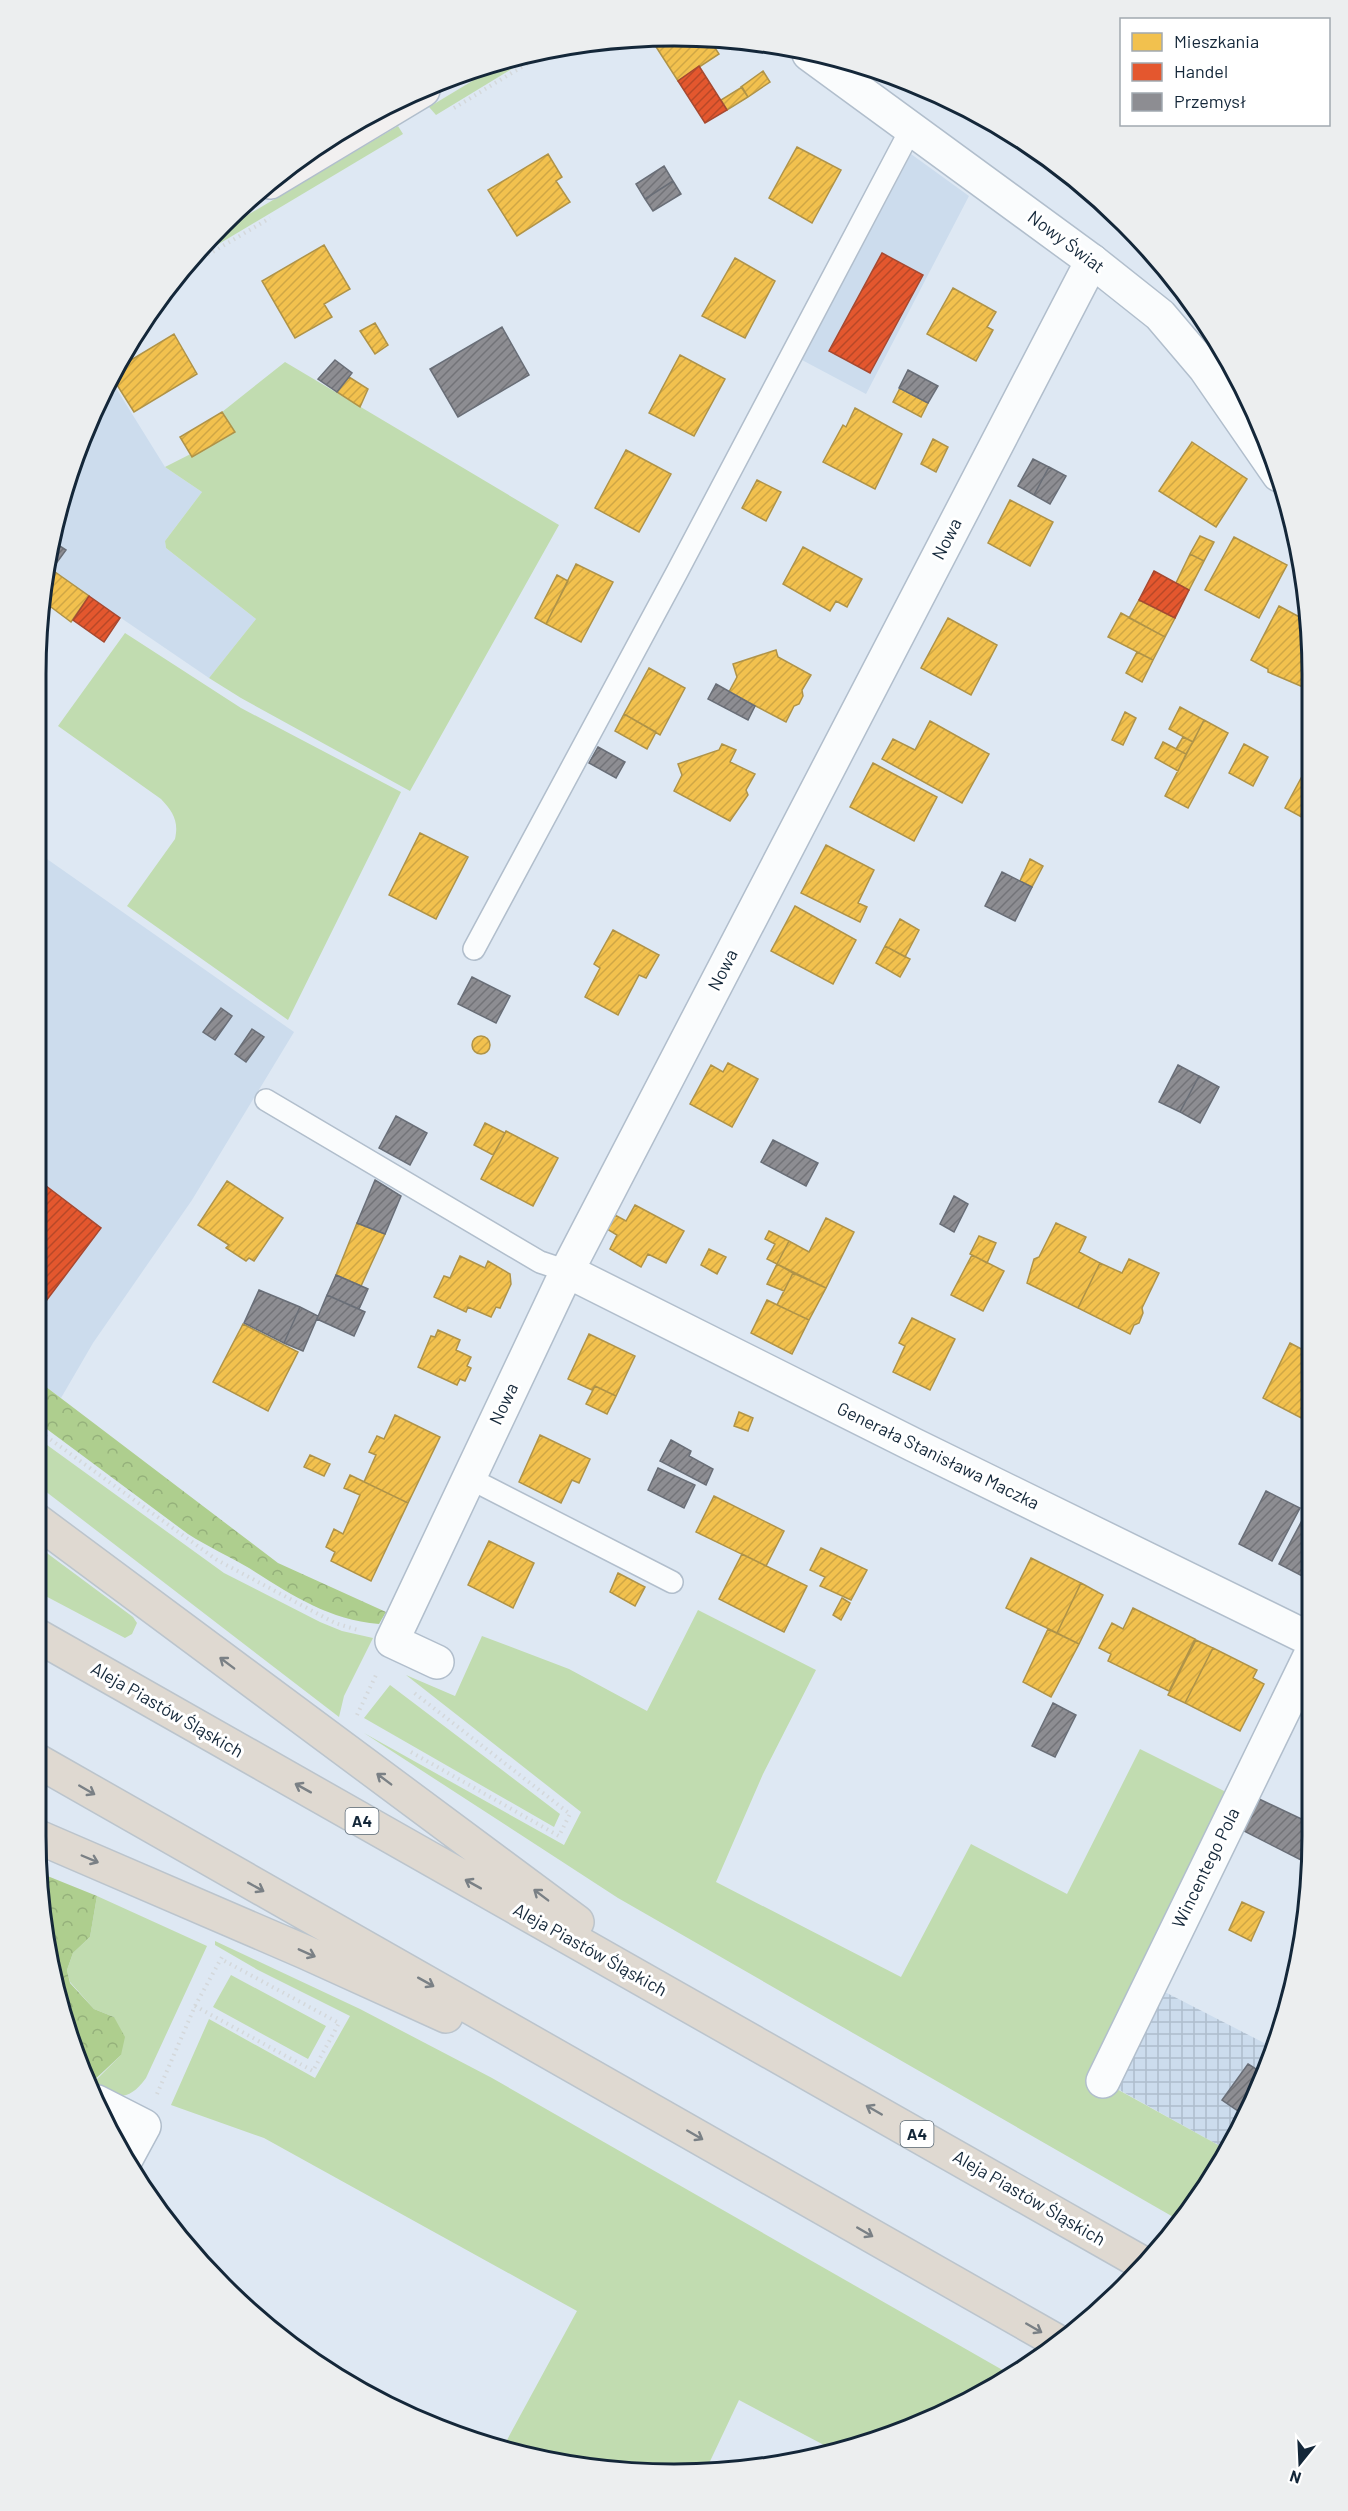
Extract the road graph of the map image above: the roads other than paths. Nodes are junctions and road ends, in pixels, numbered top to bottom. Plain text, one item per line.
1 (825, 66) edge
2 (912, 127) junction
3 (1092, 261) junction
4 (1250, 425) edge
5 (474, 949) dead end
6 (266, 1100) dead end
7 (567, 1271) junction
8 (469, 1478) junction
9 (46, 1527) edge
10 (672, 1582) dead end
11 (1302, 1635) edge
12 (46, 1641) edge
13 (437, 1662) dead end
14 (1302, 1672) edge
15 (46, 1766) edge
16 (46, 1840) edge
17 (689, 2005) junction
18 (1103, 2081) dead end
19 (645, 2106) junction
20 (108, 2107) edge
21 (131, 2150) edge
22 (1137, 2260) edge
23 (1052, 2338) edge

1 - 2 street, Nowy Świat
2 - 3 street, Nowy Świat
2 - 5 lane
3 - 4 street, Nowy Świat
3 - 7 street, Nowa
6 - 7 lane
7 - 8 street, Nowa
7 - 11 street, Generała Stanisława Maczka
8 - 10 lane
8 - 13 street, Nowa
17 -> 9 highway
17 -> 12 highway, Aleja Piastów Śląskich / A4
14 - 18 street, Wincentego Pola
15 -> 19 highway
16 -> 19 highway
22 -> 17 highway, Aleja Piastów Śląskich / A4
19 -> 23 highway
20 - 21 street

